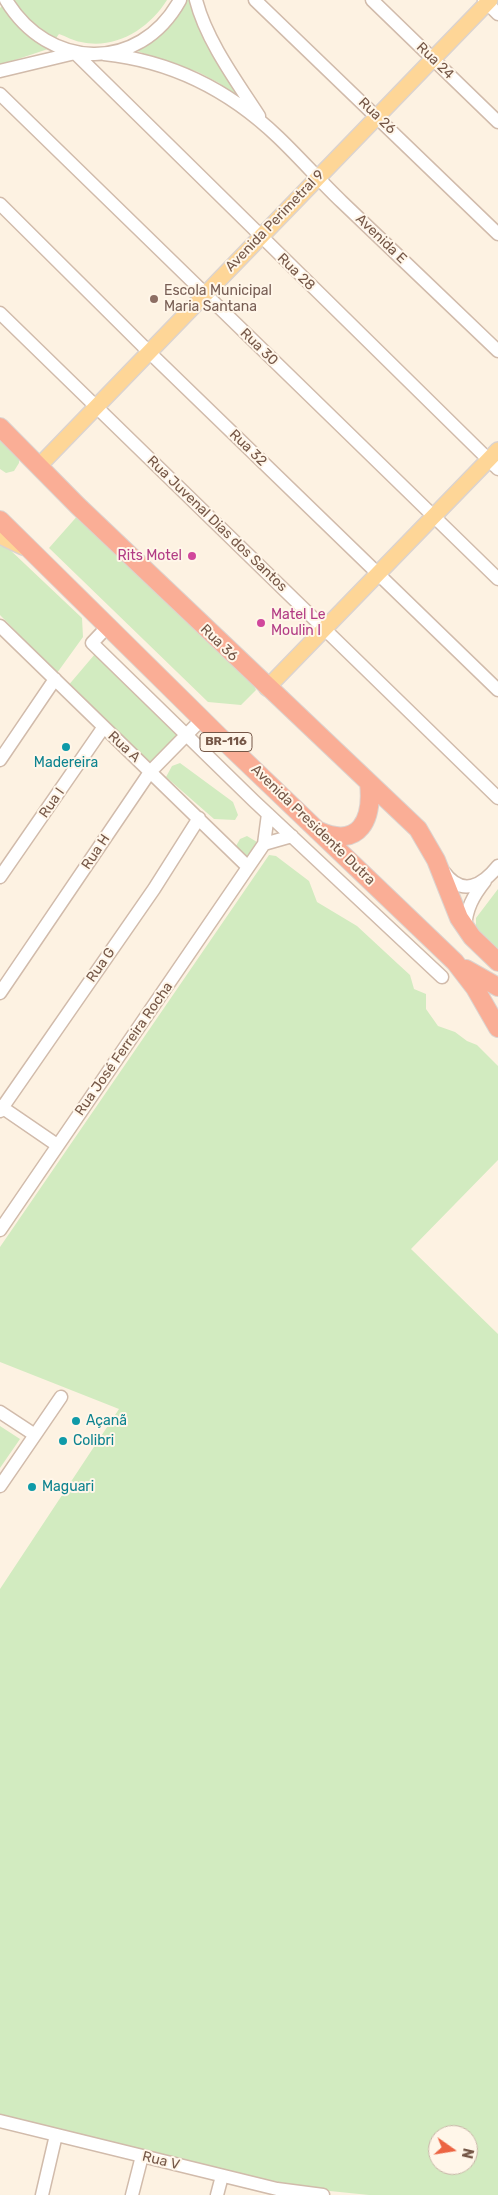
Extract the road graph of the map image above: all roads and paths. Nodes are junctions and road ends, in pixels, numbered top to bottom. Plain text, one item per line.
1 (6, 0) edge
2 (180, 0) edge
3 (196, 0) edge
4 (255, 0) edge
5 (372, 0) edge
6 (487, 1) edge
7 (498, 14) edge
8 (75, 53) junction
9 (104, 54) junction
10 (433, 58) junction
11 (0, 71) edge
12 (0, 94) edge
13 (377, 116) junction
14 (498, 122) edge
15 (266, 126) junction
16 (316, 178) junction
17 (0, 204) edge
18 (498, 234) edge
19 (260, 237) junction
20 (205, 294) junction
21 (0, 313) edge
22 (498, 351) edge
23 (149, 352) junction
24 (97, 407) junction
25 (0, 427) edge
26 (495, 460) edge
27 (40, 466) junction
28 (433, 515) junction
29 (0, 520) edge
30 (0, 536) edge
31 (29, 549) junction
32 (377, 574) junction
33 (498, 579) edge
34 (109, 625) junction
35 (323, 628) junction
36 (2, 633) edge
37 (55, 679) junction
38 (267, 688) junction
39 (498, 690) edge
40 (202, 719) junction
41 (104, 728) junction
42 (186, 735) junction
43 (0, 760) edge
44 (150, 772) junction
45 (369, 783) junction
46 (498, 798) edge
47 (268, 814) junction
48 (198, 818) junction
49 (317, 829) junction
50 (292, 836) junction
51 (264, 844) junction
52 (436, 860) junction
53 (498, 866) edge
54 (248, 867) junction
55 (0, 877) edge
56 (486, 880) junction
57 (466, 928) junction
58 (455, 962) junction
59 (498, 962) edge
60 (442, 977) dead end
61 (498, 987) edge
62 (0, 993) edge
63 (498, 1028) edge
64 (1, 1108) edge
65 (57, 1145) junction
66 (0, 1230) edge
67 (61, 1397) dead end
68 (0, 1412) edge
69 (35, 1434) junction
70 (0, 1486) edge
71 (0, 2121) edge
72 (56, 2135) junction
73 (142, 2156) junction
74 (222, 2176) junction
75 (306, 2194) edge
76 (42, 2195) edge
77 (132, 2195) edge
78 (217, 2195) edge
79 (323, 2195) edge

1 - 8 street
2 - 9 street
3 - 15 street
4 - 13 street, Rua 26
5 - 10 street, Rua 24
6 - 7 street
6 - 10 main road, Avenida Perimetral 9
8 - 9 street
8 - 11 street
8 - 19 street, Rua 28
9 - 15 street
10 - 13 main road, Avenida Perimetral 9
10 - 14 street, Rua 24
12 - 20 street, Rua 30
13 - 16 main road, Avenida Perimetral 9
13 - 18 street, Rua 26
15 - 16 street, Avenida E
16 - 19 main road, Avenida Perimetral 9
16 - 22 street, Avenida E
17 - 23 street, Rua 32
19 - 20 main road, Avenida Perimetral 9
19 - 26 street, Rua 28
20 - 23 main road, Avenida Perimetral 9
20 - 28 street, Rua 30
21 - 24 street, Rua Juvenal Dias dos Santos
23 - 24 main road, Avenida Perimetral 9
23 - 32 street, Rua 32
24 - 27 main road, Avenida Perimetral 9
24 - 35 street, Rua Juvenal Dias dos Santos
25 - 27 highway, Rua 36
26 - 28 main road
27 - 38 highway, Rua 36
28 - 32 main road
28 - 33 street, Rua 30
29 - 31 highway, Avenida Presidente Dutra / BR-116
30 - 31 main road
31 - 34 highway, Avenida Presidente Dutra / BR-116
32 - 35 main road
32 - 39 street, Rua 32
34 - 40 highway, Avenida Presidente Dutra / BR-116
34 - 42 street
35 - 38 main road
35 - 46 street, Rua Juvenal Dias dos Santos
36 - 37 street, Rua A
37 - 41 street, Rua A
37 - 43 street
38 - 45 highway, Rua 36
40 - 42 street, Rua H
40 - 49 highway, Avenida Presidente Dutra / BR-116
41 - 44 street, Rua A
41 - 55 street, Rua I
42 - 44 street, Rua H
42 - 47 street
44 - 48 street, Rua A
44 - 62 street, Rua H
45 - 49 highway
45 - 52 highway, Rua 36
47 - 50 street
47 - 51 street
48 - 54 street, Rua A
48 - 64 street, Rua G
49 - 58 highway, Avenida Presidente Dutra / BR-116
50 - 51 street
50 - 60 street
51 - 54 street, Rua José Ferreira Rocha
52 - 56 street
52 - 57 highway, Rua 36
53 - 56 street
54 - 65 street, Rua José Ferreira Rocha
56 - 57 street
57 - 59 highway, Rua 36
58 - 61 highway, Avenida Presidente Dutra / BR-116
58 - 63 highway, Avenida Presidente Dutra / BR-116
64 - 65 street
65 - 66 street, Rua José Ferreira Rocha
67 - 69 street
68 - 69 street
69 - 70 street
71 - 72 street, Rua V
72 - 73 street, Rua V
72 - 76 street
73 - 74 street, Rua V
73 - 77 street
74 - 75 street, Rua V
74 - 78 street
75 - 79 street, Rua V

